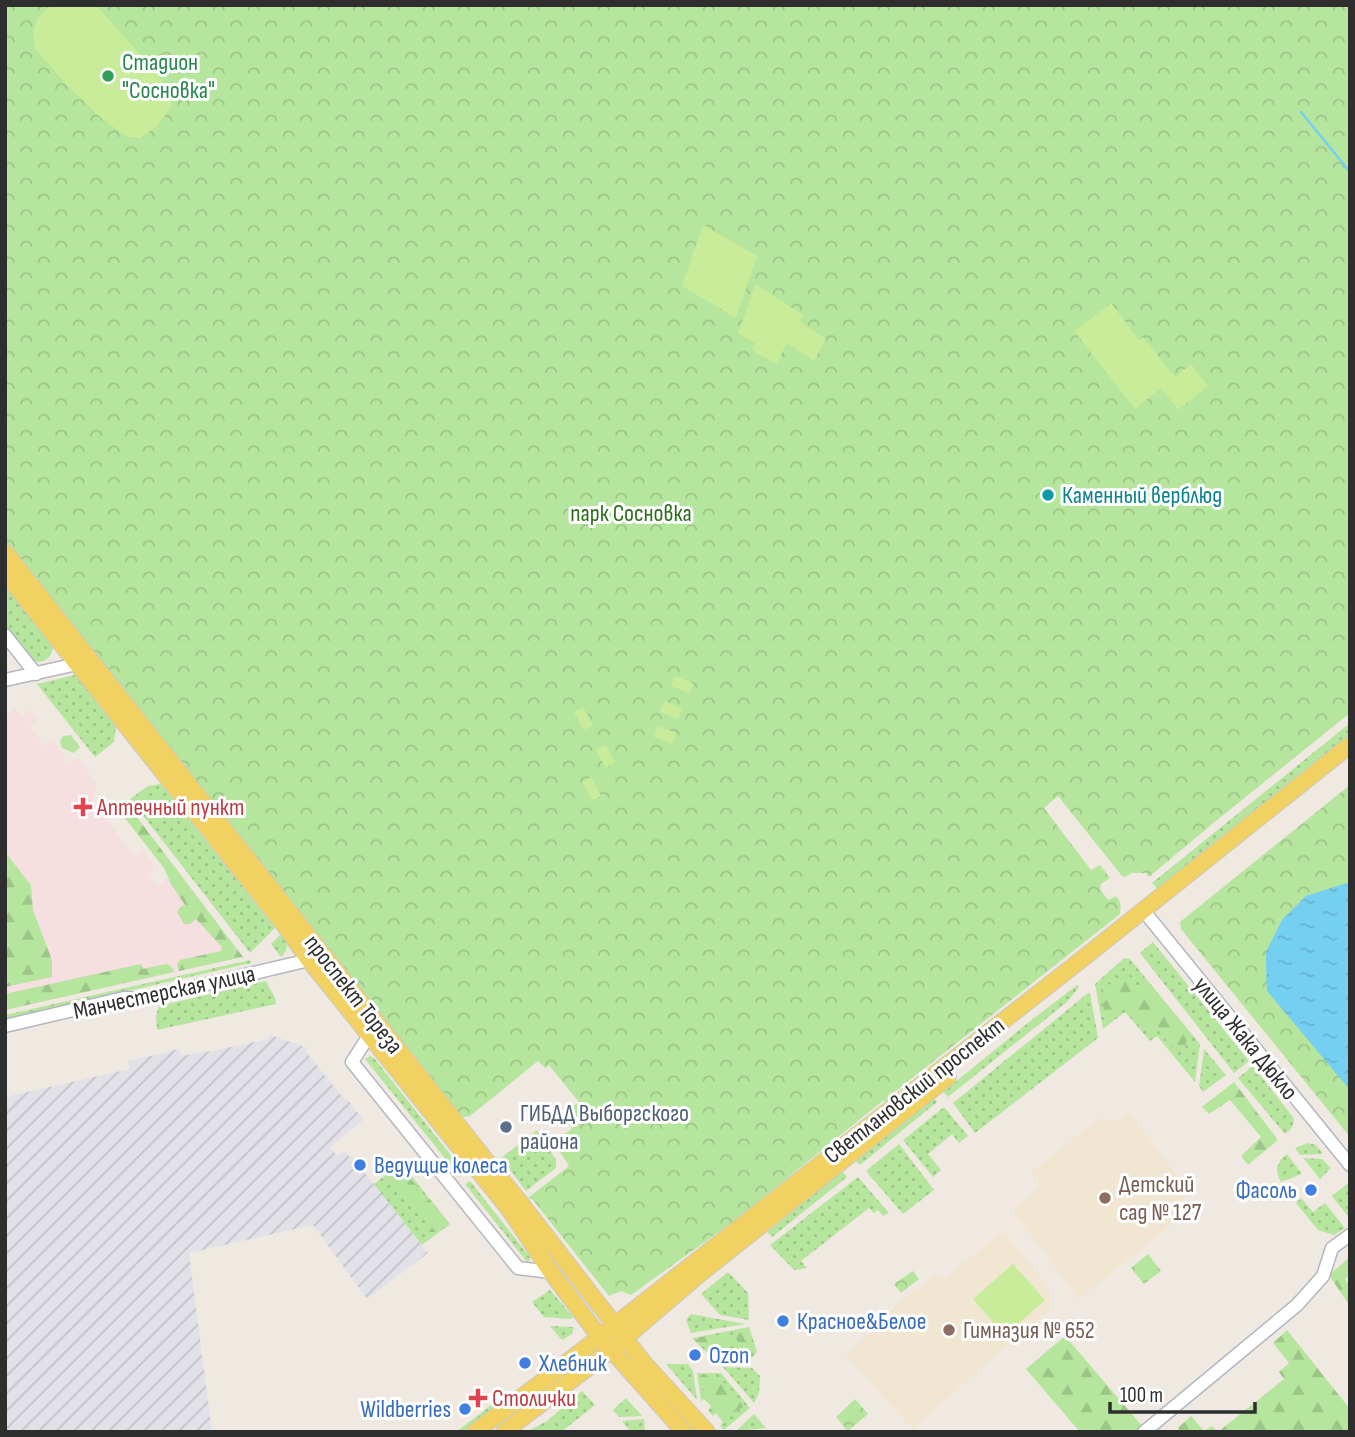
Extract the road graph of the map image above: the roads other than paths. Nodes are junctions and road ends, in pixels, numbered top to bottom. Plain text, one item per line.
1 (5, 552) edge
2 (5, 573) edge
3 (5, 635) edge
4 (77, 664) junction
5 (36, 674) junction
6 (5, 680) edge
7 (1350, 745) edge
8 (1350, 757) edge
9 (1146, 914) junction
10 (315, 956) junction
11 (5, 1026) edge
12 (370, 1034) junction
13 (1350, 1165) edge
14 (1350, 1235) edge
15 (551, 1272) junction
16 (614, 1324) junction
17 (599, 1336) junction
18 (625, 1338) junction
19 (611, 1350) junction
20 (678, 1428) edge
21 (475, 1432) edge
22 (504, 1432) edge
23 (708, 1432) edge
24 (1144, 1432) edge

1 - 10 main road, проспект Тореза
2 - 4 main road, проспект Тореза
3 - 5 street
4 - 5 street
4 - 10 main road, проспект Тореза
5 - 6 street
7 - 9 main road, Светлановский проспект
8 - 9 main road, Светлановский проспект
9 - 13 street, улица Жака Дюкло
9 - 16 main road, Светлановский проспект
9 - 18 main road, Светлановский проспект
10 - 11 street, Манчестерская улица
10 - 12 main road, проспект Тореза
10 - 16 main road, проспект Тореза
12 - 15 main road, проспект Тореза
12 - 15 street
14 - 24 street
15 - 17 main road, проспект Тореза
16 - 17 main road, Светлановский проспект
16 - 18 main road, проспект Тореза
17 - 19 main road, проспект Тореза
17 - 21 main road, Светлановский проспект
18 - 19 main road, Светлановский проспект
18 - 23 main road, проспект Тореза
19 - 20 main road, проспект Тореза
19 - 22 main road, Светлановский проспект

